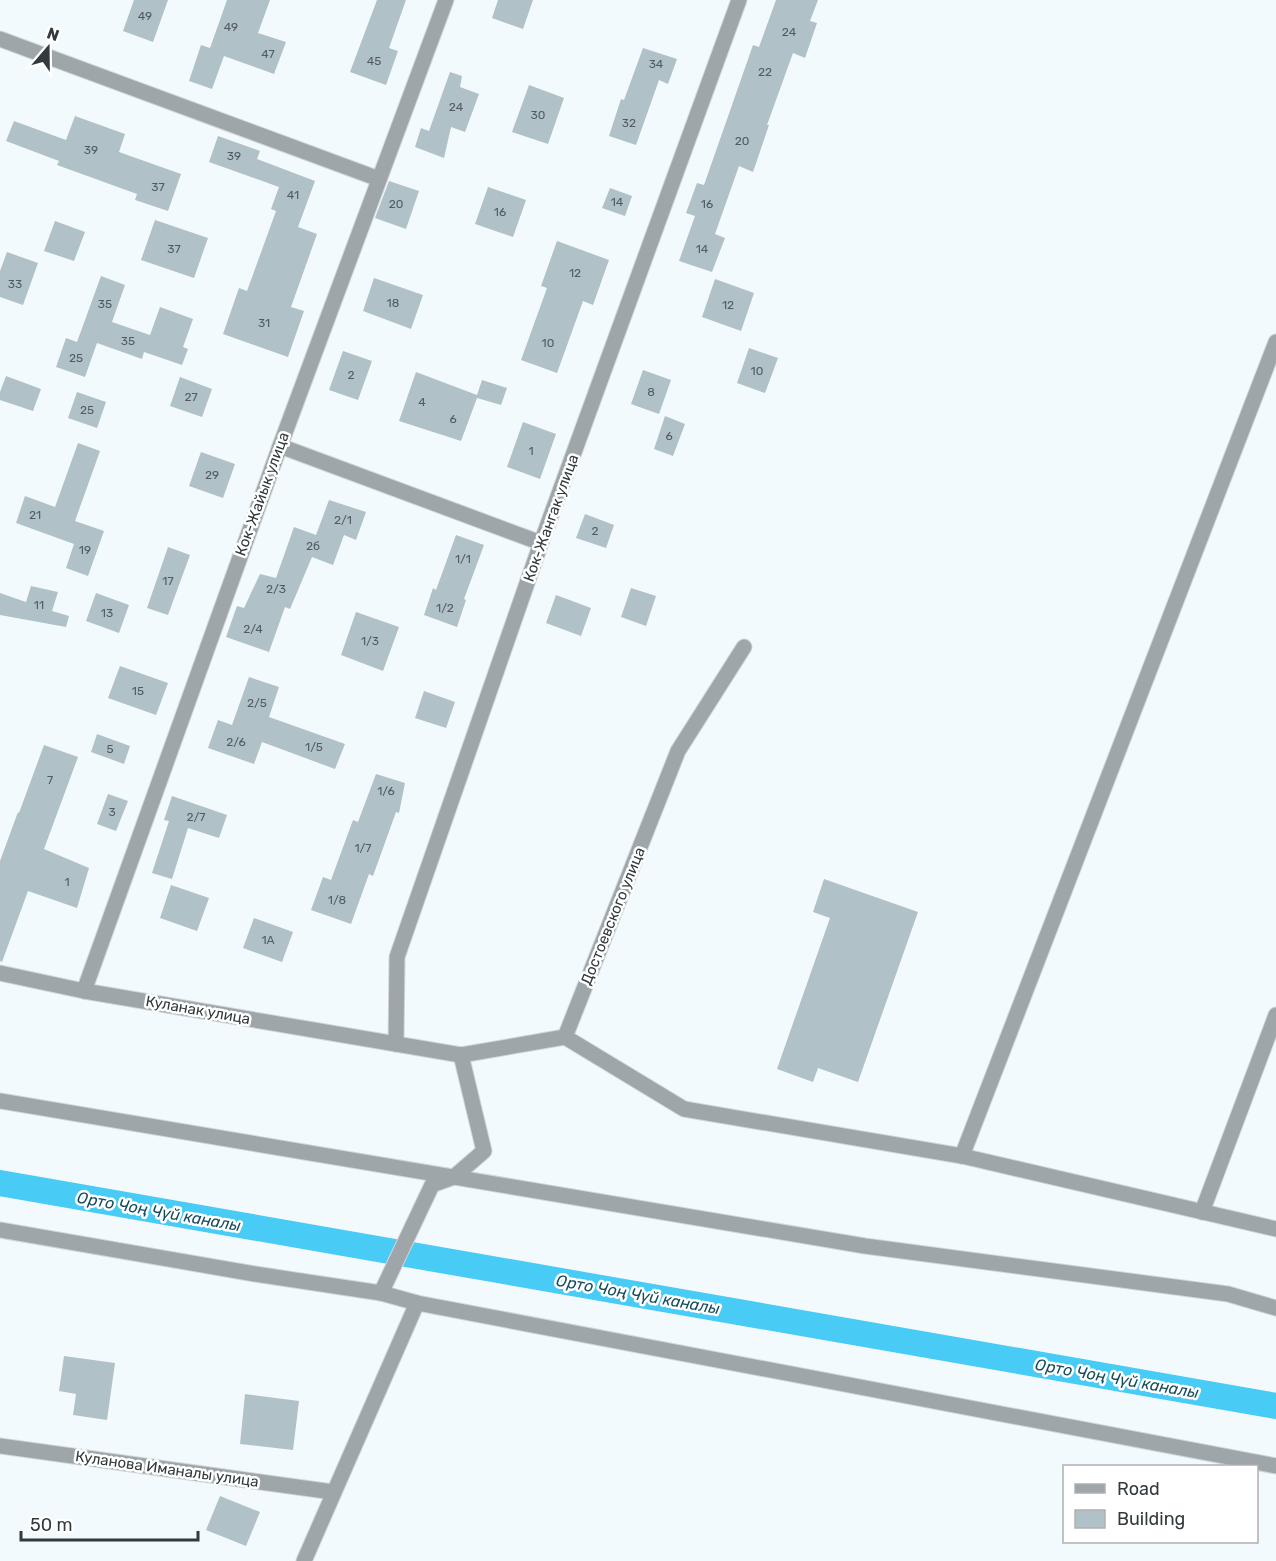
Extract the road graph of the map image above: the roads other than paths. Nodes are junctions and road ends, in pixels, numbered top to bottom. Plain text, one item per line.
1 (446, 0) edge
2 (739, 0) edge
3 (0, 39) edge
4 (379, 179) junction
5 (1276, 342) edge
6 (280, 446) junction
7 (541, 543) junction
8 (744, 647) dead end
9 (0, 973) edge
10 (84, 991) junction
11 (1276, 1015) edge
12 (565, 1037) junction
13 (396, 1044) junction
14 (461, 1055) junction
15 (0, 1101) edge
16 (962, 1156) junction
17 (454, 1177) junction
18 (1202, 1212) junction
19 (1276, 1229) edge
20 (0, 1230) edge
21 (381, 1293) junction
22 (417, 1303) junction
23 (1276, 1308) edge
24 (0, 1446) edge
25 (1276, 1466) edge
26 (333, 1492) junction
27 (304, 1561) edge

1 - 4 street, Кок-Жайык улица
2 - 7 street, Кок-Жангак улица
3 - 4 street
4 - 6 street, Кок-Жайык улица
5 - 16 street
6 - 7 street
6 - 10 street, Кок-Жайык улица
7 - 13 street, Кок-Жангак улица
8 - 12 street, Достоевского улица
9 - 10 street, Куланак улица
10 - 13 street, Куланак улица
11 - 18 street
12 - 14 street
12 - 16 street
13 - 14 street
14 - 17 street
15 - 17 street
16 - 18 street
17 - 21 street
17 - 23 street
18 - 19 street
20 - 21 street
21 - 22 street
22 - 25 street
22 - 26 street
24 - 26 street, Куланова Иманалы улица
26 - 27 street

